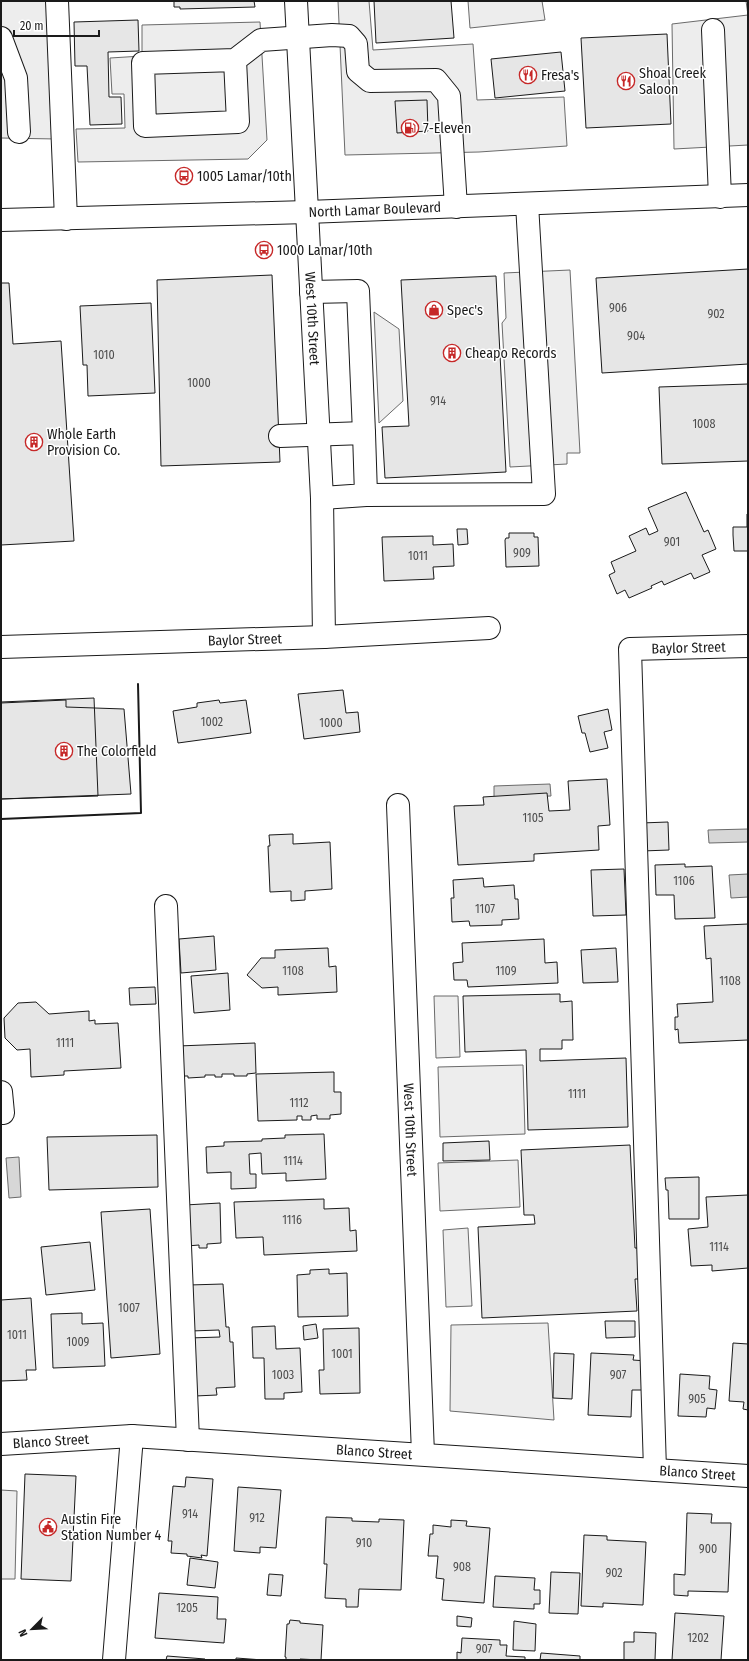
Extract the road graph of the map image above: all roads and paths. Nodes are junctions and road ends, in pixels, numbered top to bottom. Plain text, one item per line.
1 (58, 1) edge
2 (296, 1) edge
3 (713, 30) dead end
4 (1, 38) edge
5 (298, 38) junction
6 (235, 60) junction
7 (19, 132) dead end
8 (748, 195) edge
9 (720, 196) junction
10 (527, 204) junction
11 (456, 206) junction
12 (307, 212) junction
13 (66, 219) junction
14 (1, 220) edge
15 (311, 292) junction
16 (364, 433) junction
17 (318, 435) junction
18 (280, 436) dead end
19 (366, 495) junction
20 (322, 498) junction
21 (489, 628) dead end
22 (324, 637) junction
23 (748, 646) edge
24 (1, 647) edge
25 (398, 805) dead end
26 (166, 906) dead end
27 (1, 1092) edge
28 (1, 1113) edge
29 (132, 1436) junction
30 (188, 1440) junction
31 (1, 1444) edge
32 (423, 1454) junction
33 (655, 1470) junction
34 (748, 1476) edge
35 (114, 1660) edge

1 - 13 street
2 - 5 street, West 10th Street
3 - 9 street
4 - 7 street
5 - 6 street
5 - 11 street
5 - 12 street, West 10th Street
6 - 6 street
8 - 9 street, North Lamar Boulevard
9 - 10 street, North Lamar Boulevard
10 - 11 street, North Lamar Boulevard
10 - 19 street
11 - 12 street, North Lamar Boulevard
12 - 13 street, North Lamar Boulevard
12 - 15 street, West 10th Street
13 - 14 street, North Lamar Boulevard
15 - 16 street
15 - 17 street, West 10th Street
16 - 17 street
16 - 19 street
17 - 18 street
17 - 20 street, West 10th Street
19 - 20 street
20 - 22 street, West 10th Street
21 - 22 street, Baylor Street
22 - 24 street, Baylor Street
23 - 33 street, Baylor Street
25 - 32 street, West 10th Street
26 - 30 street
27 - 28 street
29 - 30 street, Blanco Street
29 - 31 street, Blanco Street
29 - 35 street
30 - 32 street, Blanco Street
32 - 33 street, Blanco Street
33 - 34 street, Blanco Street

